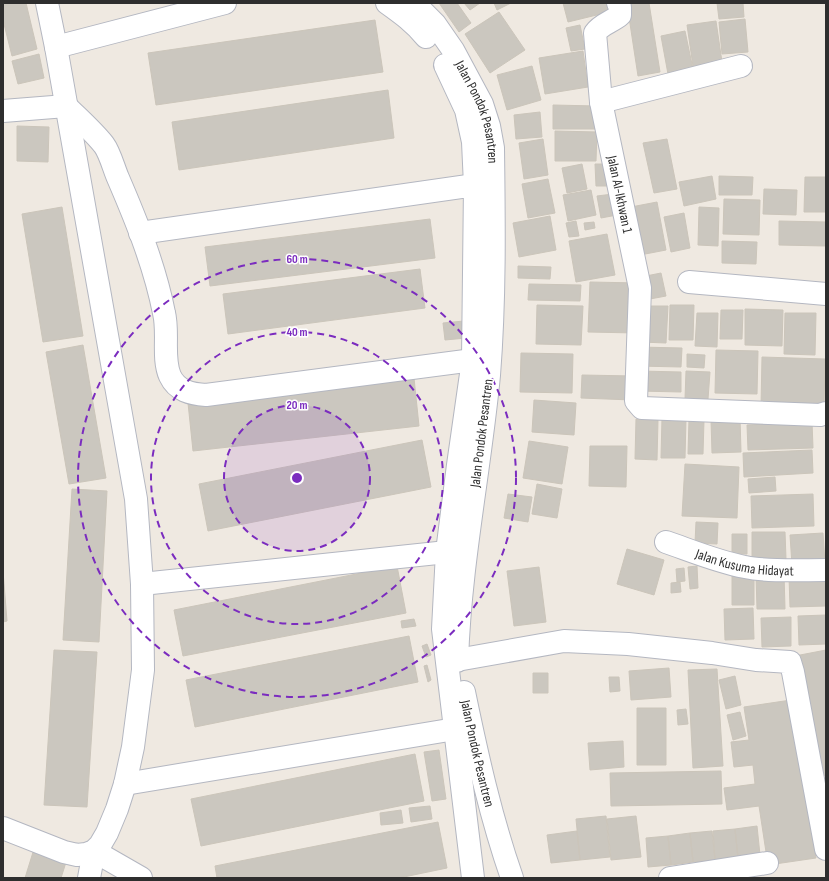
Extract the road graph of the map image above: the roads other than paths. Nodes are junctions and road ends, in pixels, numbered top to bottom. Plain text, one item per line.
1 (47, 3) edge
2 (225, 3) edge
3 (387, 3) edge
4 (414, 3) edge
5 (618, 3) edge
6 (56, 47) junction
7 (741, 66) dead end
8 (601, 102) junction
9 (66, 106) junction
10 (3, 111) edge
11 (475, 185) junction
12 (140, 233) junction
13 (688, 282) dead end
14 (826, 294) edge
15 (473, 360) junction
16 (826, 413) edge
17 (666, 542) dead end
18 (447, 552) junction
19 (826, 570) edge
20 (142, 584) junction
21 (457, 660) junction
22 (455, 729) junction
23 (820, 782) edge
24 (125, 784) junction
25 (3, 828) edge
26 (826, 849) edge
27 (94, 851) junction
28 (767, 863) dead end
29 (88, 878) edge
30 (141, 878) edge
31 (473, 878) edge
32 (512, 878) edge
33 (670, 878) edge

1 - 6 street
2 - 6 street
3 - 11 street
4 - 21 street, Jalan Pondok Pesantren
5 - 8 street, Jalan Al-Ikhwan 1
6 - 9 street
7 - 8 street
8 - 16 street, Jalan Al-Ikhwan 1
9 - 10 street
9 - 12 street
9 - 20 street
11 - 12 street
11 - 15 street
12 - 15 street
13 - 14 street
15 - 18 street
17 - 19 street, Jalan Kusuma Hidayat
18 - 20 street
18 - 22 street
20 - 24 street
21 - 23 street
21 - 32 street, Jalan Pondok Pesantren
22 - 24 street
22 - 31 street
23 - 26 street
24 - 27 street
25 - 27 street
27 - 29 street
27 - 30 street
28 - 33 street

